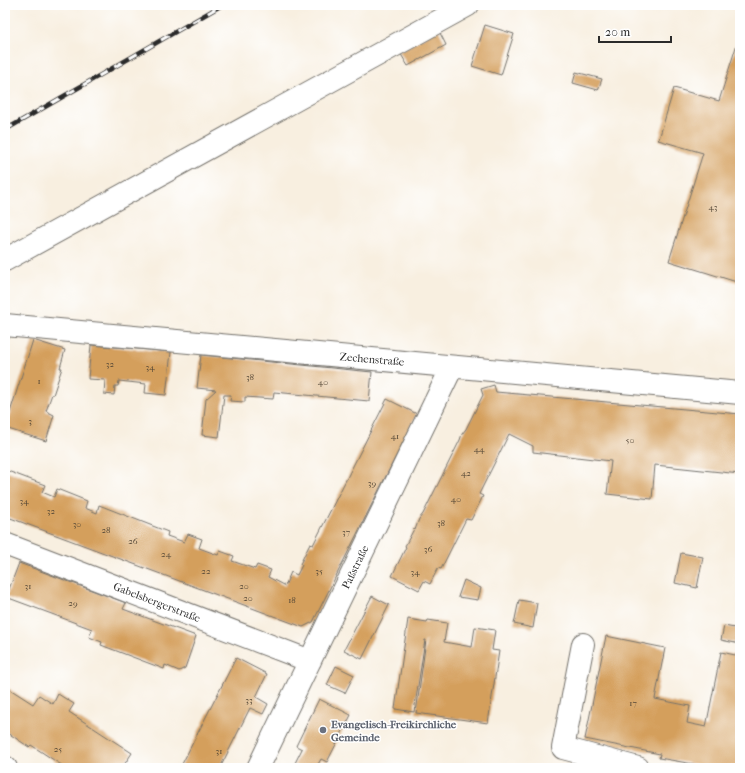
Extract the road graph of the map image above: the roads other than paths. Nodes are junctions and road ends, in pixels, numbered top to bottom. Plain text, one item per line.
1 (468, 5) edge
2 (5, 260) edge
3 (7, 331) edge
4 (452, 367) junction
5 (740, 393) edge
6 (5, 544) edge
7 (583, 644) dead end
8 (310, 661) junction
9 (258, 768) edge
10 (638, 768) edge

1 - 2 street
3 - 4 street, Zechenstraße
4 - 5 street, Zechenstraße
4 - 8 street, Paßstraße
6 - 8 street, Gabelsbergerstraße
7 - 10 street
8 - 9 street, Paßstraße

